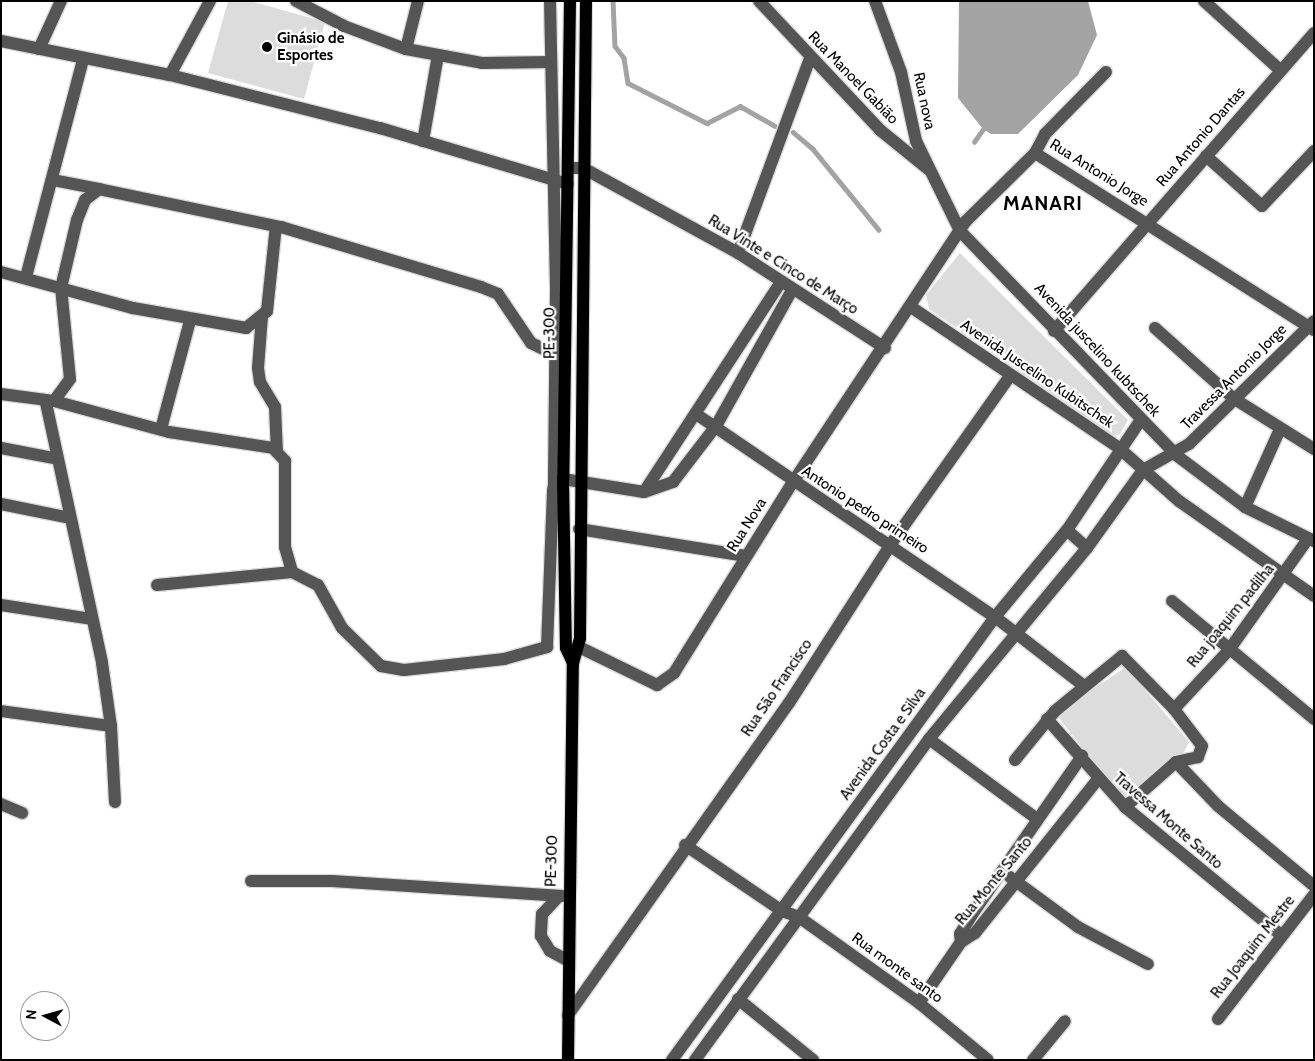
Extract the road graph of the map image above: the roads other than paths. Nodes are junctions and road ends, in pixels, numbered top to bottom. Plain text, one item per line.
1 (61, 1) edge
2 (210, 1) edge
3 (296, 1) edge
4 (418, 1) edge
5 (550, 1) edge
6 (570, 1) edge
7 (586, 1) edge
8 (758, 1) edge
9 (875, 1) edge
10 (1204, 1) edge
11 (1314, 32) edge
12 (1, 41) edge
13 (39, 49) junction
14 (406, 49) junction
15 (438, 55) junction
16 (810, 58) junction
17 (83, 59) junction
18 (551, 62) junction
19 (1280, 70) junction
20 (1106, 72) dead end
21 (170, 75) junction
22 (423, 141) junction
23 (1314, 151) edge
24 (1035, 153) junction
25 (1206, 156) junction
26 (569, 168) junction
27 (583, 168) junction
28 (930, 170) junction
29 (53, 180) junction
30 (553, 180) junction
31 (568, 184) junction
32 (99, 189) junction
33 (1148, 223) junction
34 (276, 226) junction
35 (960, 231) junction
36 (738, 253) junction
37 (1, 272) edge
38 (26, 277) junction
39 (781, 282) junction
40 (61, 288) junction
41 (792, 290) junction
42 (911, 307) junction
43 (262, 316) junction
44 (190, 321) junction
45 (1312, 326) edge
46 (1155, 328) dead end
47 (1054, 330) junction
48 (885, 348) junction
49 (554, 354) junction
50 (1010, 376) junction
51 (1, 394) edge
52 (1233, 398) junction
53 (50, 402) junction
54 (696, 414) junction
55 (1140, 421) junction
56 (716, 426) junction
57 (1280, 428) junction
58 (160, 430) junction
59 (1, 448) edge
60 (1119, 448) junction
61 (1314, 449) edge
62 (277, 452) junction
63 (1176, 455) junction
64 (58, 460) junction
65 (1142, 470) junction
66 (562, 479) junction
67 (580, 482) junction
68 (793, 482) junction
69 (553, 489) junction
70 (644, 492) junction
71 (1, 504) edge
72 (1245, 506) junction
73 (70, 518) junction
74 (580, 529) junction
75 (1067, 530) junction
76 (563, 537) junction
77 (1311, 540) edge
78 (891, 544) junction
79 (1087, 548) junction
80 (746, 556) junction
81 (292, 572) junction
82 (1286, 575) junction
83 (157, 585) dead end
84 (1314, 596) edge
85 (1172, 601) dead end
86 (1, 605) edge
87 (995, 617) junction
88 (91, 619) junction
89 (1017, 633) junction
90 (579, 647) junction
91 (1229, 650) junction
92 (573, 663) junction
93 (1083, 685) junction
94 (1174, 709) junction
95 (1, 711) edge
96 (1047, 719) junction
97 (1314, 719) edge
98 (111, 726) junction
99 (929, 739) junction
100 (1082, 756) junction
101 (1015, 760) dead end
102 (1176, 762) junction
103 (1097, 780) junction
104 (115, 802) dead end
105 (1, 804) edge
106 (1124, 807) junction
107 (22, 813) dead end
108 (1037, 819) junction
109 (685, 845) junction
110 (1002, 872) junction
111 (251, 881) dead end
112 (1017, 882) junction
113 (1314, 886) edge
114 (1314, 895) edge
115 (563, 896) junction
116 (782, 911) junction
117 (799, 917) junction
118 (1281, 935) junction
119 (961, 942) junction
120 (567, 960) junction
121 (1148, 964) dead end
122 (738, 999) junction
123 (919, 1003) junction
124 (568, 1015) junction
125 (1218, 1019) dead end
126 (1065, 1021) dead end
127 (568, 1060) edge
128 (672, 1060) edge
129 (695, 1060) edge
130 (813, 1060) edge
131 (988, 1060) edge
132 (1033, 1060) edge

1 - 13 street
2 - 21 street
3 - 14 street
4 - 14 street
5 - 18 street
6 - 26 main road, PE-300 / PE-300
7 - 27 main road, PE-300 / PE-300
8 - 16 street, Rua Manoel Gabião
9 - 28 street, Rua nova
10 - 19 street
11 - 19 street, Rua Antonio Dantas
12 - 13 street
13 - 17 street
14 - 15 street
15 - 18 street
15 - 22 street
16 - 28 street, Rua Manoel Gabião
16 - 36 street, Rua Vinte e Cinco de Março
17 - 21 street
17 - 29 street
18 - 30 street
19 - 25 street, Rua Antonio Dantas
20 - 24 street
21 - 22 street
22 - 30 street
23 - 25 street
24 - 33 street, Rua Antonio Jorge
24 - 35 street, Rua Antonio Jorge
25 - 33 street, Rua Antonio Dantas
26 - 27 street
26 - 31 main road, PE-300 / PE-300
27 - 36 street, Rua Vinte e Cinco de Março
27 - 67 main road, PE-300 / PE-300
28 - 35 street, Rua nova
29 - 32 street
29 - 38 street
30 - 31 street
30 - 49 street
31 - 66 main road, PE-300 / PE-300
32 - 34 street
32 - 40 street
33 - 45 street, Rua Antonio Jorge
33 - 47 street, Rua Antonio Dantas
34 - 43 street
34 - 49 street
35 - 42 street, Rua Antonio Jorge
35 - 47 street, Avenida juscelino kubtschek
36 - 39 street, Rua Vinte e Cinco de Março
37 - 38 street
38 - 40 street
39 - 41 street, Rua Vinte e Cinco de Março
39 - 54 street
40 - 44 street
40 - 53 street
41 - 48 street, Rua Vinte e Cinco de Março
41 - 56 street
42 - 48 street, Rua Nova
42 - 50 street, Avenida Juscelino Kubitschek
43 - 44 street
43 - 62 street
44 - 58 street
45 - 52 street, Travessa Antonio Jorge
46 - 52 street
47 - 55 street, Avenida juscelino kubtschek
48 - 68 street, Rua Nova
49 - 69 street
50 - 60 street, Avenida Juscelino Kubitschek
50 - 78 street, Rua São Francisco
51 - 53 street
52 - 57 street
52 - 63 street, Travessa Antonio Jorge
53 - 58 street
53 - 64 street
54 - 56 street, Antonio pedro primeiro
54 - 70 street
55 - 60 street, Avenida Costa e Silva
55 - 63 street, Avenida juscelino kubtschek
56 - 68 street, Antonio pedro primeiro
56 - 70 street
57 - 61 street
57 - 72 street
58 - 62 street
59 - 64 street
60 - 65 street, Avenida Juscelino Kubitschek
60 - 75 street, Avenida Costa e Silva
62 - 81 street
63 - 65 street
63 - 72 street, Avenida juscelino kubtschek
64 - 73 street
65 - 79 street
65 - 82 street, Avenida Juscelino Kubitschek
66 - 67 street
66 - 76 main road, PE-300 / PE-300
67 - 70 street
67 - 74 main road, PE-300 / PE-300
68 - 78 street, Antonio pedro primeiro
68 - 80 street, Rua Nova
69 - 76 street
69 - 81 street
71 - 73 street
72 - 77 street, Avenida juscelino kubtschek
73 - 88 street
74 - 80 street
74 - 90 main road, PE-300 / PE-300
75 - 79 street
75 - 87 street, Avenida Costa e Silva
76 - 92 main road, PE-300 / PE-300
77 - 82 street, Rua joaquim padilha
78 - 87 street, Antonio pedro primeiro
78 - 109 street, Rua São Francisco
79 - 89 street
80 - 90 street, Rua Nova
81 - 83 street
82 - 84 street, Avenida Juscelino Kubitschek
82 - 91 street, Rua joaquim padilha
85 - 91 street
86 - 88 street
87 - 89 street, Antonio pedro primeiro
87 - 116 street, Avenida Costa e Silva
88 - 98 street
89 - 93 street, Antonio pedro primeiro
89 - 99 street
90 - 92 main road, PE-300 / PE-300
91 - 94 street, Rua joaquim padilha
91 - 97 street
92 - 115 main road, PE-300 / PE-300
93 - 94 street
93 - 96 street
94 - 102 street
95 - 98 street
96 - 100 street, Travessa Monte Santo
96 - 101 street
98 - 104 street
99 - 108 street, Rua monte santo
99 - 117 street
100 - 103 street, Travessa Monte Santo
100 - 108 street, Rua Monte Santo
102 - 106 street
102 - 113 street
103 - 106 street, Travessa Monte Santo
103 - 112 street, Rua Monte Santo
105 - 107 street
106 - 118 street, Travessa Monte Santo
108 - 110 street, Rua Monte Santo
109 - 116 street, Rua monte santo
109 - 124 street, Rua São Francisco
110 - 112 street
110 - 119 street, Rua Monte Santo
111 - 115 street
112 - 119 street, Rua Monte Santo
112 - 121 street
114 - 118 street, Rua Joaquim Mestre
115 - 120 main road, PE-300 / PE-300
115 - 120 street
116 - 117 street, Rua monte santo
116 - 128 street, Avenida Costa e Silva
117 - 122 street
117 - 123 street, Rua monte santo
118 - 125 street, Rua Joaquim Mestre
119 - 123 street
120 - 124 main road, PE-300 / PE-300
122 - 129 street
122 - 130 street
123 - 131 street, Rua monte santo
124 - 127 main road, PE-300 / PE-300
126 - 132 street

